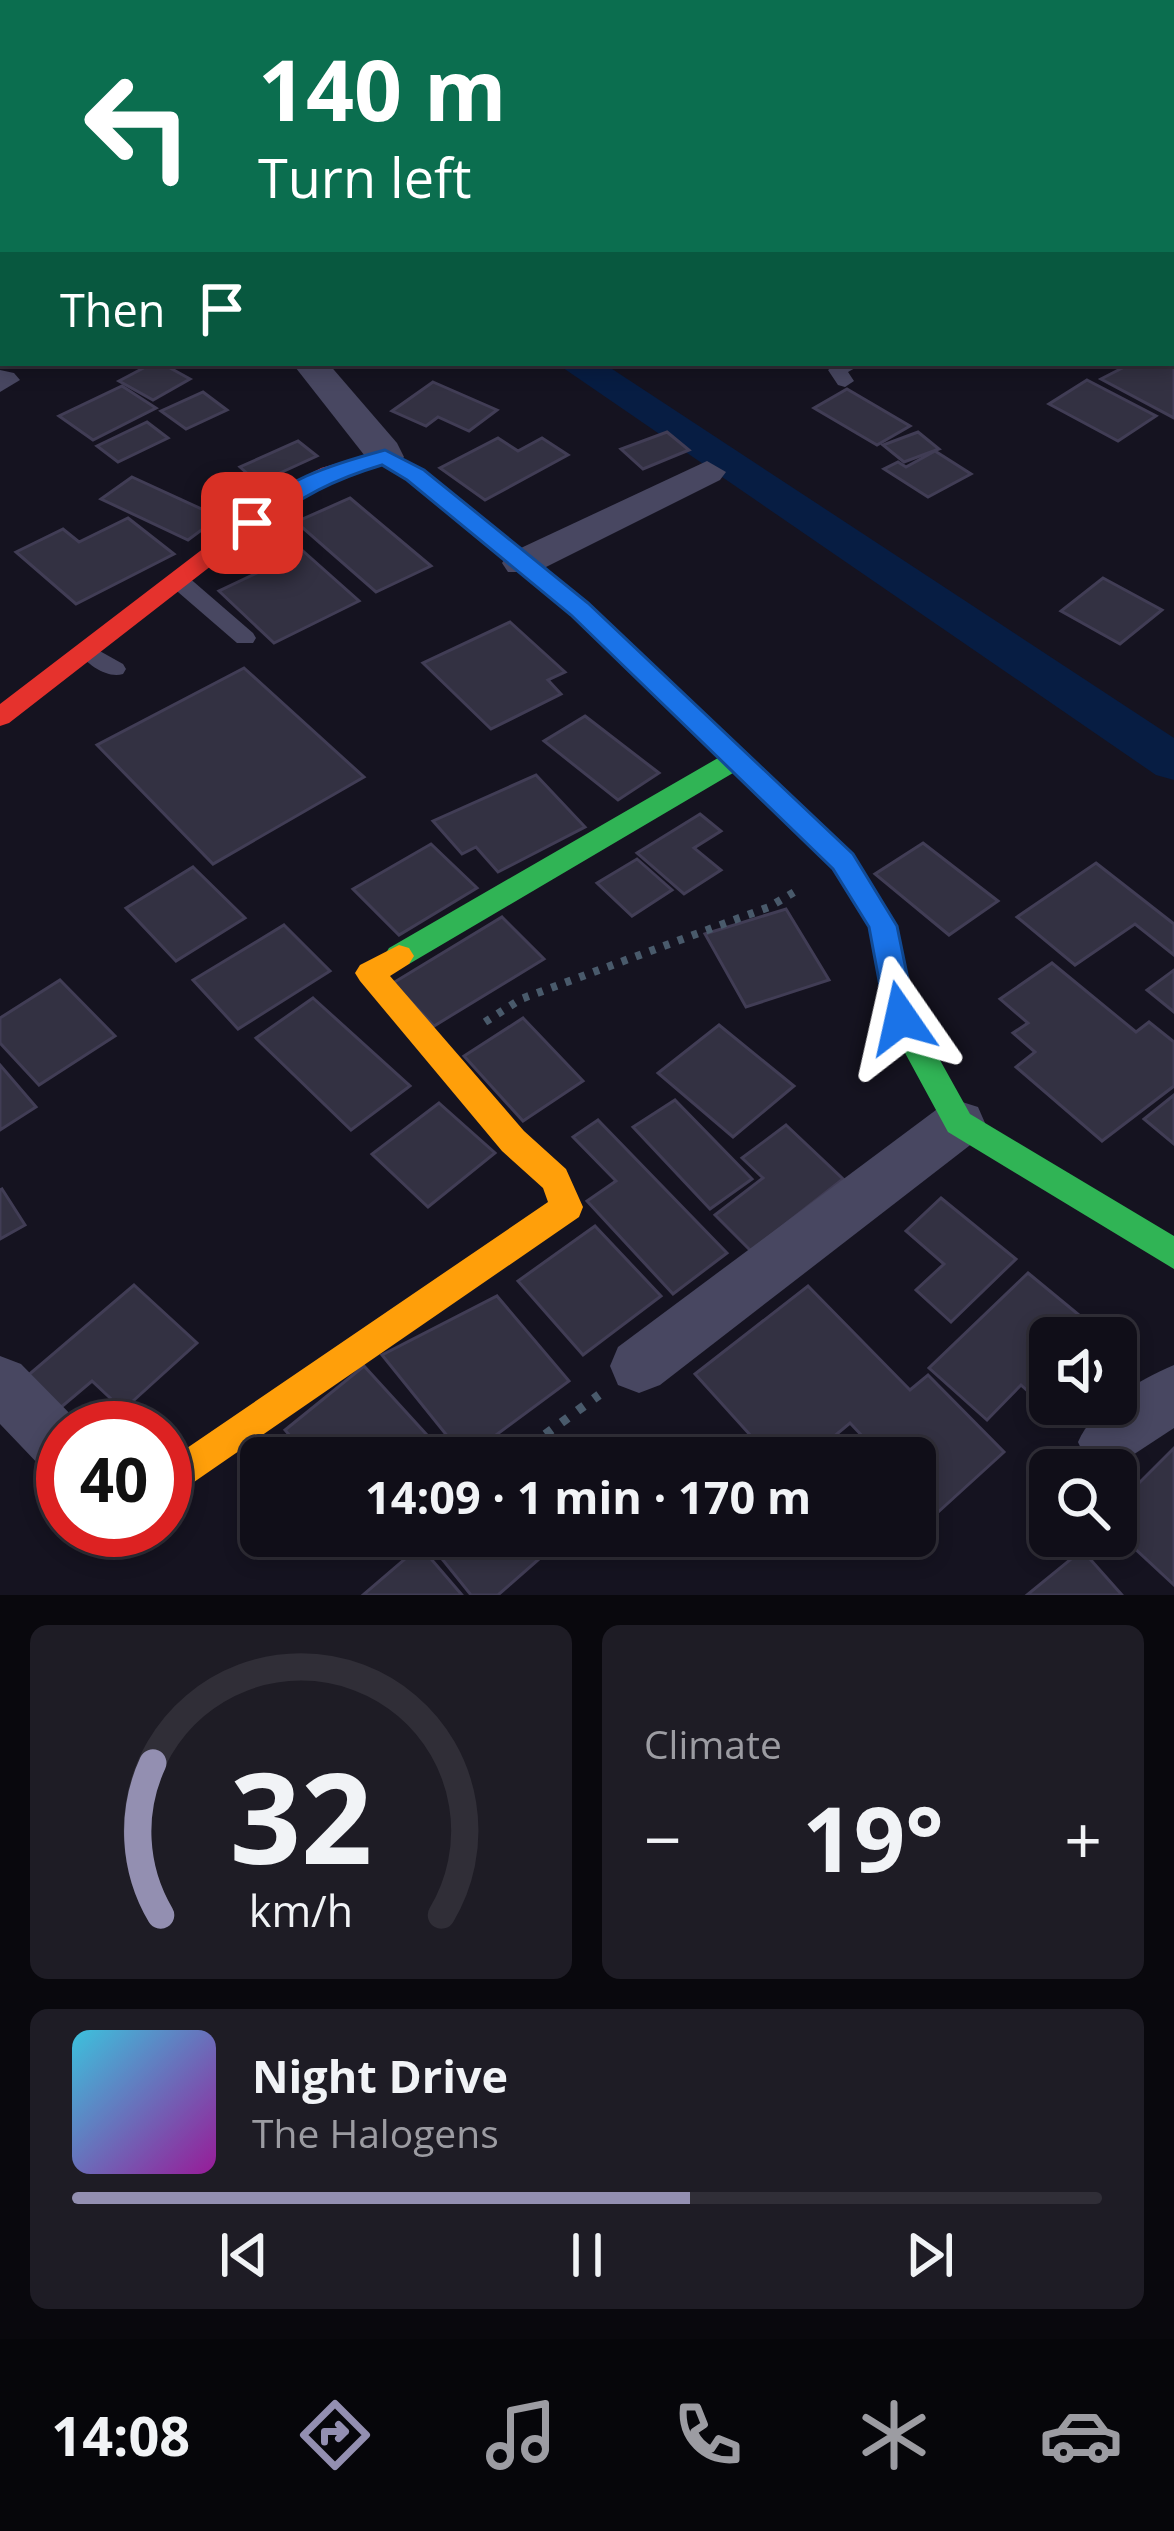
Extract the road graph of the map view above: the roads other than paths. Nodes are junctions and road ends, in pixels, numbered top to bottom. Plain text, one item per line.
1 (312, 366) edge
2 (385, 457) junction
3 (707, 472) dead end
4 (522, 562) junction
5 (179, 581) junction
6 (245, 638) dead end
7 (89, 652) junction
8 (115, 669) dead end
9 (0, 717) edge
10 (736, 760) junction
11 (959, 1123) junction
12 (1174, 1254) edge
13 (639, 1366) road end
14 (0, 1383) edge
15 (1174, 1394) edge
16 (36, 1420) edge
17 (1108, 1442) dead end
18 (192, 1465) edge

1 - 2 street
2 - 4 street
2 - 5 street
3 - 4 street
4 - 10 street
5 - 6 lane
5 - 7 street
7 - 8 lane
7 - 9 street
10 - 11 street
10 - 18 street
11 - 12 street
11 - 13 street
14 - 16 street
15 - 17 street

